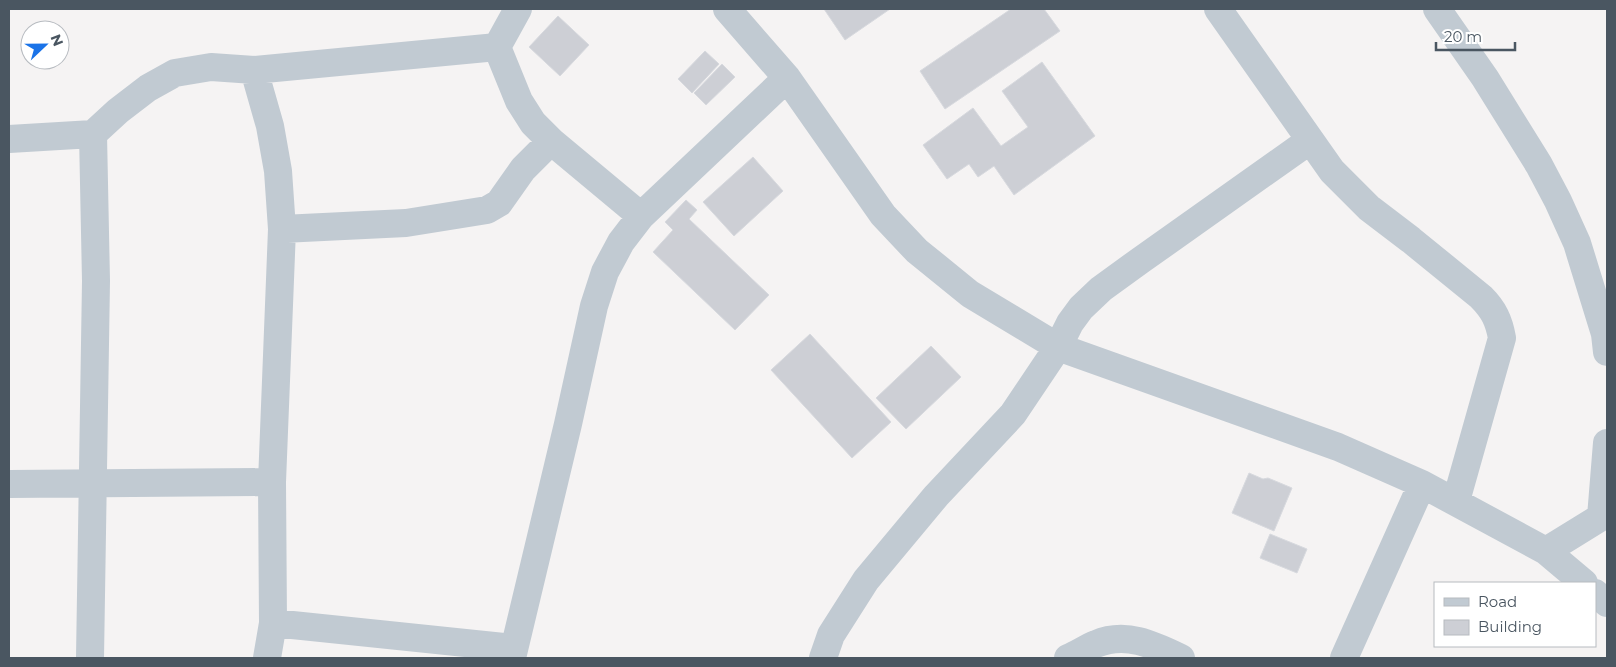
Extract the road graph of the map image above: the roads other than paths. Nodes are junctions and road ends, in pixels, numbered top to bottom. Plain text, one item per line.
1 (518, 9) edge
2 (726, 9) edge
3 (1218, 9) edge
4 (1441, 11) edge
5 (497, 47) junction
6 (254, 70) junction
7 (787, 78) junction
8 (93, 134) junction
9 (9, 139) edge
10 (551, 141) junction
11 (1310, 141) junction
12 (641, 216) junction
13 (282, 229) junction
14 (1058, 348) junction
15 (1607, 352) edge
16 (1607, 443) edge
17 (272, 482) junction
18 (94, 483) junction
19 (9, 484) edge
20 (1422, 484) junction
21 (1456, 501) junction
22 (1604, 514) edge
23 (1546, 551) junction
24 (1583, 582) edge
25 (1596, 594) edge
26 (1607, 604) edge
27 (274, 623) junction
28 (513, 653) edge
29 (90, 658) edge
30 (267, 658) edge
31 (823, 658) edge
32 (1068, 658) edge
33 (1181, 658) edge
34 (1344, 658) edge

1 - 5 street
2 - 7 street
3 - 11 street
4 - 15 street
5 - 6 street
5 - 10 street
6 - 8 street
6 - 13 street
7 - 12 street
7 - 14 street
8 - 9 street
8 - 18 street
10 - 12 street
10 - 13 street
11 - 14 street
11 - 21 street
12 - 28 street
13 - 17 street
14 - 20 street
14 - 31 street
16 - 22 street
17 - 18 street
17 - 27 street
18 - 19 street
18 - 29 street
20 - 21 street
20 - 34 street
21 - 23 street
22 - 23 street
23 - 24 street
25 - 26 street
27 - 28 street
27 - 30 street
32 - 33 street

